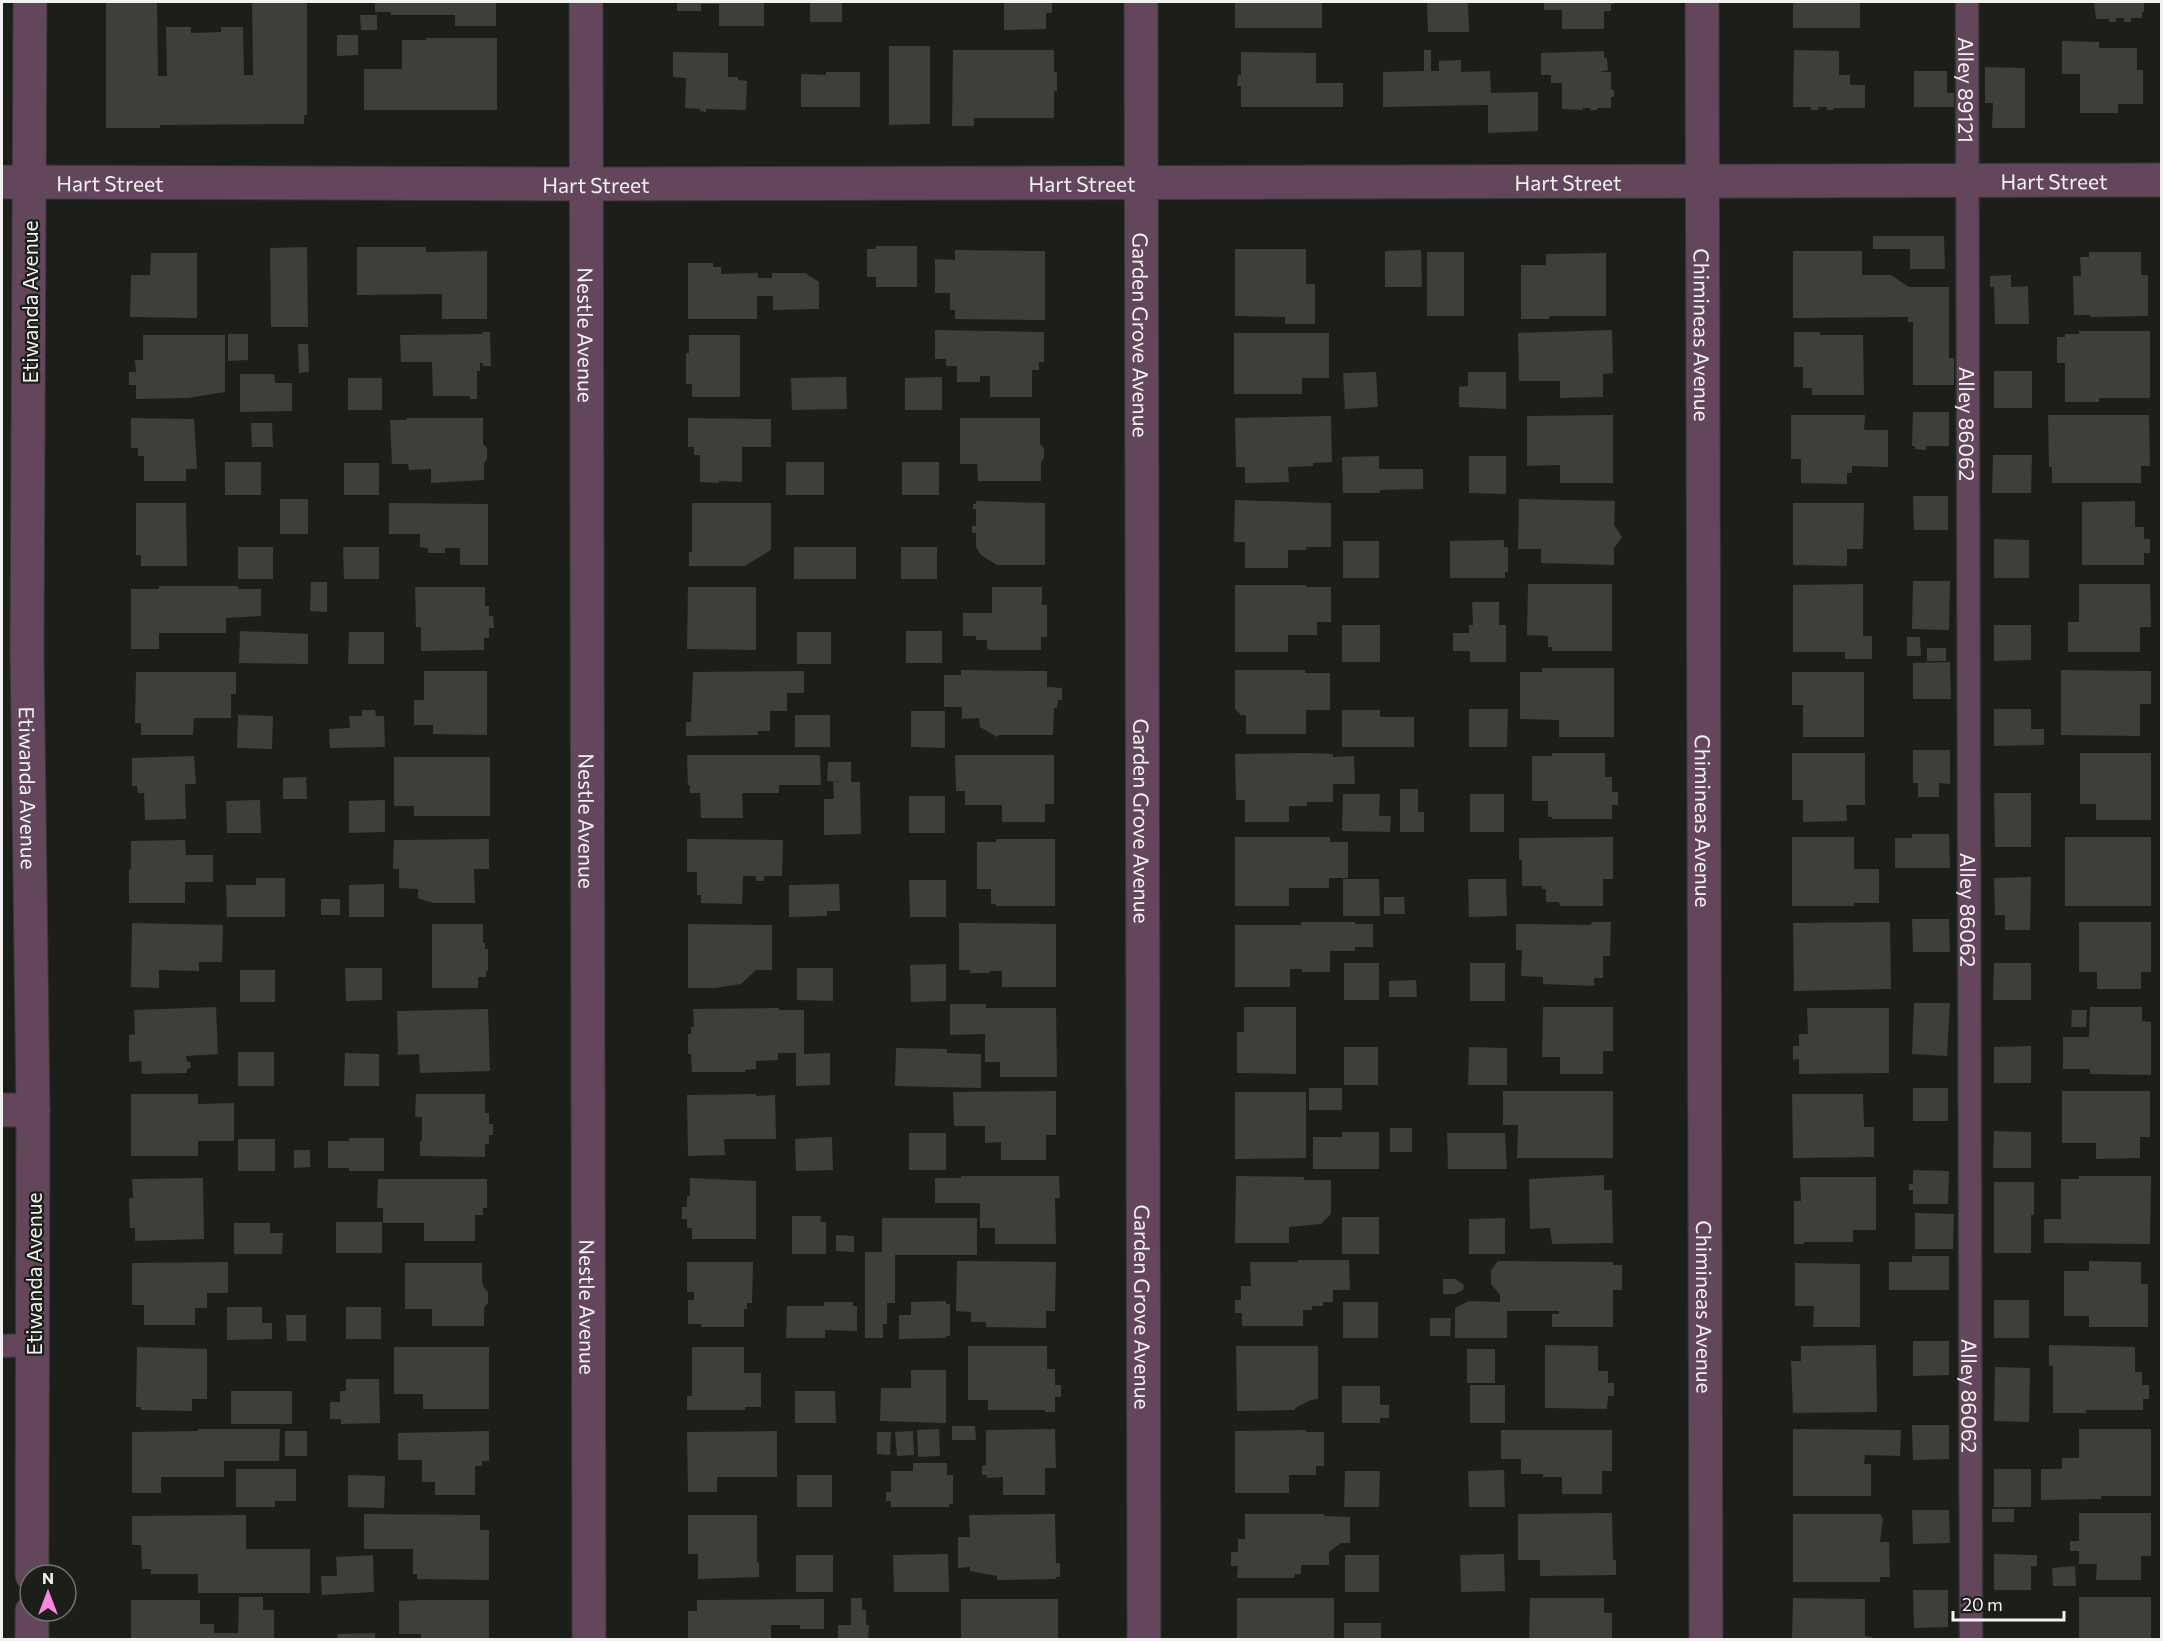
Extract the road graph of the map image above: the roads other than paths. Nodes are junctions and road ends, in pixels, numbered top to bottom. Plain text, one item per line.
1 (30, 2) edge
2 (586, 2) edge
3 (1142, 2) edge
4 (1702, 2) edge
5 (1967, 2) edge
6 (1703, 180) junction
7 (1968, 180) junction
8 (2162, 180) edge
9 (1142, 182) junction
10 (16, 183) edge
11 (586, 184) junction
12 (14, 653) edge
13 (17, 1110) edge
14 (17, 1345) edge
15 (31, 1563) edge
16 (32, 1623) edge
17 (32, 1640) edge
18 (589, 1640) edge
19 (1144, 1640) edge
20 (1706, 1640) edge
21 (1971, 1640) edge

1 - 10 street, Etiwanda Avenue
2 - 11 street, Nestle Avenue
3 - 9 street, Garden Grove Avenue
4 - 6 street, Chimineas Avenue
5 - 7 lane, Alley 89121
6 - 7 street, Hart Street
6 - 9 street, Hart Street
6 - 20 street, Chimineas Avenue
7 - 8 street, Hart Street
7 - 21 lane, Alley 86062
9 - 11 street, Hart Street
9 - 19 street, Garden Grove Avenue
10 - 11 street, Hart Street
10 - 12 street, Etiwanda Avenue
11 - 18 street, Nestle Avenue
12 - 13 street, Etiwanda Avenue
13 - 14 street, Etiwanda Avenue
14 - 15 street, Etiwanda Avenue
16 - 17 street

